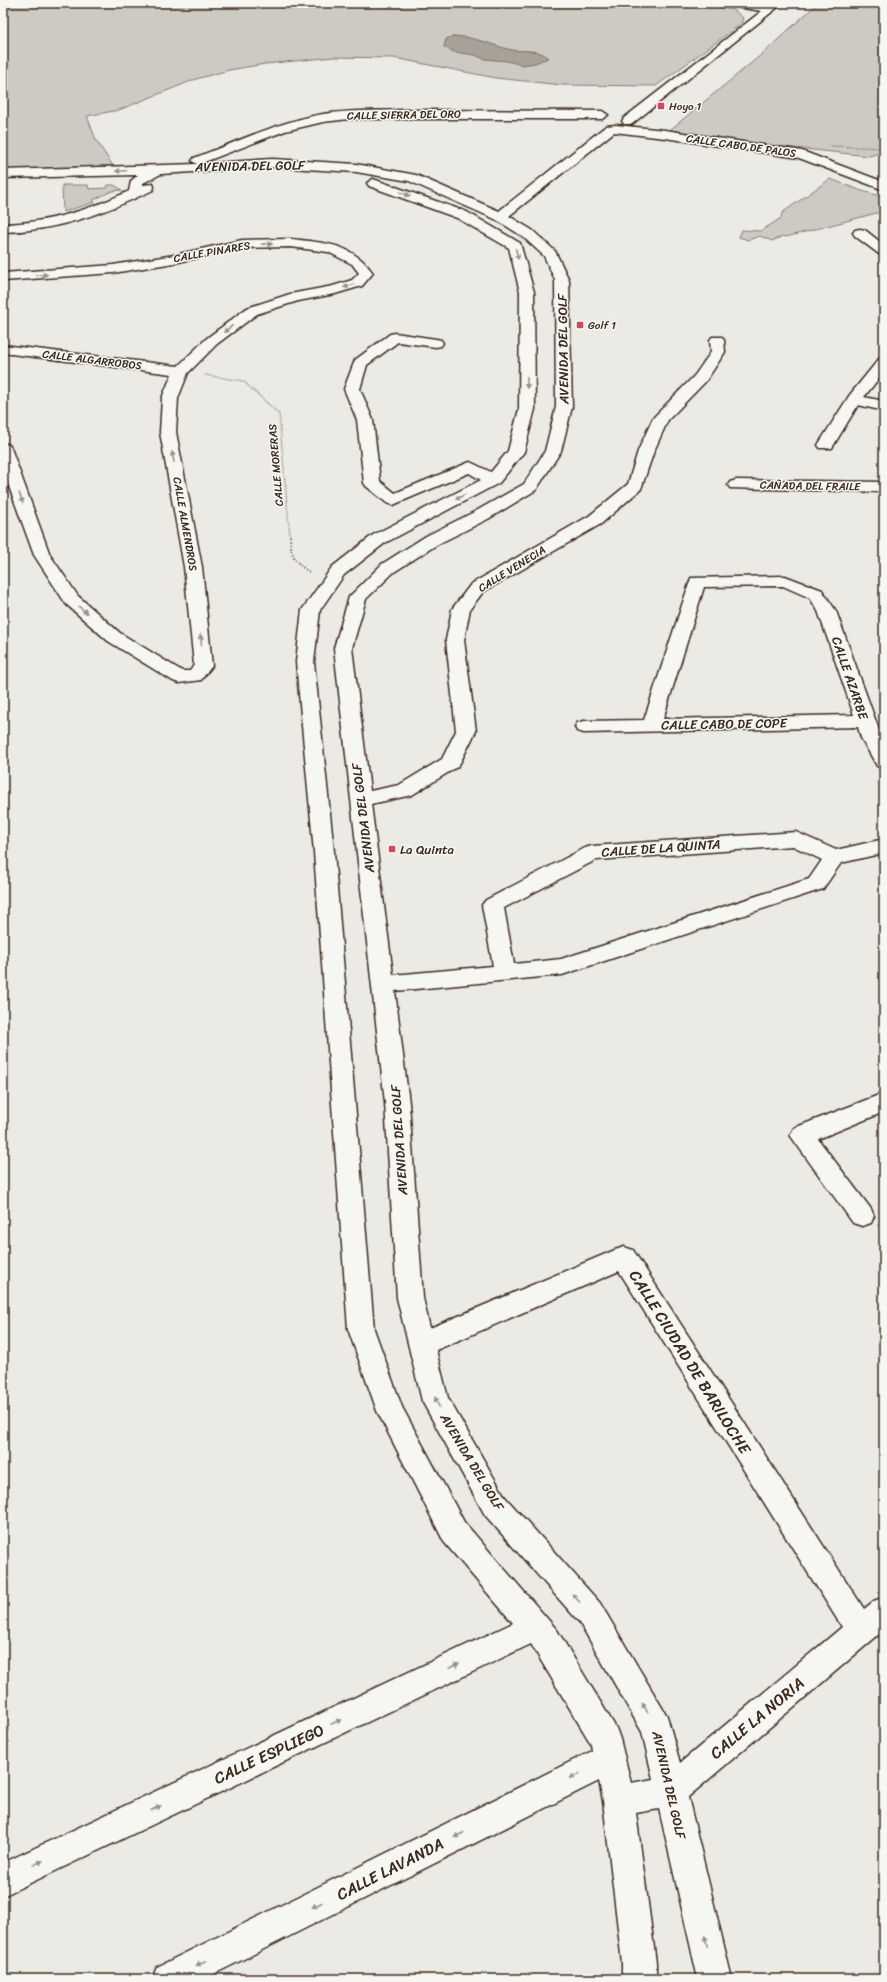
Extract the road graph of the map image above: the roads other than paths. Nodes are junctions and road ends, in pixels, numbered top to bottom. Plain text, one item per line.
1 (729, 3) edge
2 (752, 3) edge
3 (770, 7) edge
4 (755, 22) junction
5 (615, 118) junction
6 (613, 129) junction
7 (665, 134) junction
8 (235, 151) junction
9 (224, 167) junction
10 (278, 168) junction
11 (3, 174) edge
12 (162, 175) junction
13 (3, 181) edge
14 (884, 186) edge
15 (136, 187) junction
16 (500, 216) junction
17 (3, 228) edge
18 (860, 233) dead end
19 (884, 251) edge
20 (3, 277) edge
21 (717, 340) dead end
22 (436, 343) dead end
23 (3, 349) edge
24 (884, 362) edge
25 (181, 371) junction
26 (854, 399) junction
27 (884, 406) edge
28 (826, 445) dead end
29 (3, 448) edge
30 (493, 480) junction
31 (736, 485) dead end
32 (884, 487) edge
33 (865, 721) junction
34 (651, 726) junction
35 (584, 727) dead end
36 (884, 762) edge
37 (361, 800) junction
38 (884, 846) edge
39 (834, 857) junction
40 (505, 973) junction
41 (383, 984) junction
42 (884, 1102) edge
43 (862, 1216) dead end
44 (421, 1344) junction
45 (884, 1612) edge
46 (536, 1627) junction
47 (861, 1631) junction
48 (610, 1759) junction
49 (671, 1791) junction
50 (618, 1801) junction
51 (3, 1880) edge
52 (169, 1979) edge
53 (639, 1979) edge
54 (715, 1979) edge

1 - 3 street
1 - 4 street
2 - 3 street
3 - 4 street
4 - 5 street
5 - 6 street
5 - 6 street, CALLE CABO DE PALOS
5 - 7 street, CALLE CABO DE PALOS
5 - 8 street, CALLE SIERRA DEL ORO
6 - 7 street, CALLE CABO DE PALOS
6 - 16 street
7 - 14 street, CALLE CABO DE PALOS
8 - 9 street
8 - 10 street
8 - 12 street
9 - 10 street, AVENIDA DEL GOLF
9 - 12 street
10 - 12 street, AVENIDA DEL GOLF
10 - 16 street, AVENIDA DEL GOLF
10 -> 30 street, AVENIDA DEL GOLF
12 -> 11 street, AVENIDA DEL GOLF
12 - 15 street, AVENIDA DEL GOLF
13 - 15 street, AVENIDA DEL GOLF
15 - 17 street
16 - 37 street, AVENIDA DEL GOLF
18 - 19 street
20 -> 25 street, CALLE PINARES
21 - 37 street, CALLE VENECIA
22 - 30 street
23 - 25 street, CALLE ALGARROBOS
24 - 26 street
29 -> 25 street, CALLE ALMENDROS
26 - 27 street
26 - 28 street
30 -> 46 street, AVENIDA DEL GOLF
31 - 32 street, CAÑADA DEL FRAILE
33 - 34 street, CALLE CABO DE COPE
33 - 34 street, CALLE AZARBE
33 - 36 street, CALLE AZARBE
34 - 35 street, CALLE CABO DE COPE
37 - 41 street, AVENIDA DEL GOLF
38 - 39 street
39 - 40 street
39 - 40 street, CALLE DE LA QUINTA
40 - 41 street
41 - 44 street, AVENIDA DEL GOLF
42 - 43 street
44 - 47 street, CALLE CIUDAD DE BARILOCHE
49 -> 44 street, AVENIDA DEL GOLF
45 - 47 street, CALLE LA NORIA
46 - 48 street, AVENIDA DEL GOLF
51 -> 46 street, CALLE ESPLIEGO
47 - 49 street, CALLE LA NORIA
48 - 50 street, AVENIDA DEL GOLF
48 -> 52 street, CALLE LAVANDA
49 - 50 street, CALLE LA NORIA
54 -> 49 street, AVENIDA DEL GOLF
50 - 53 street, AVENIDA DEL GOLF

